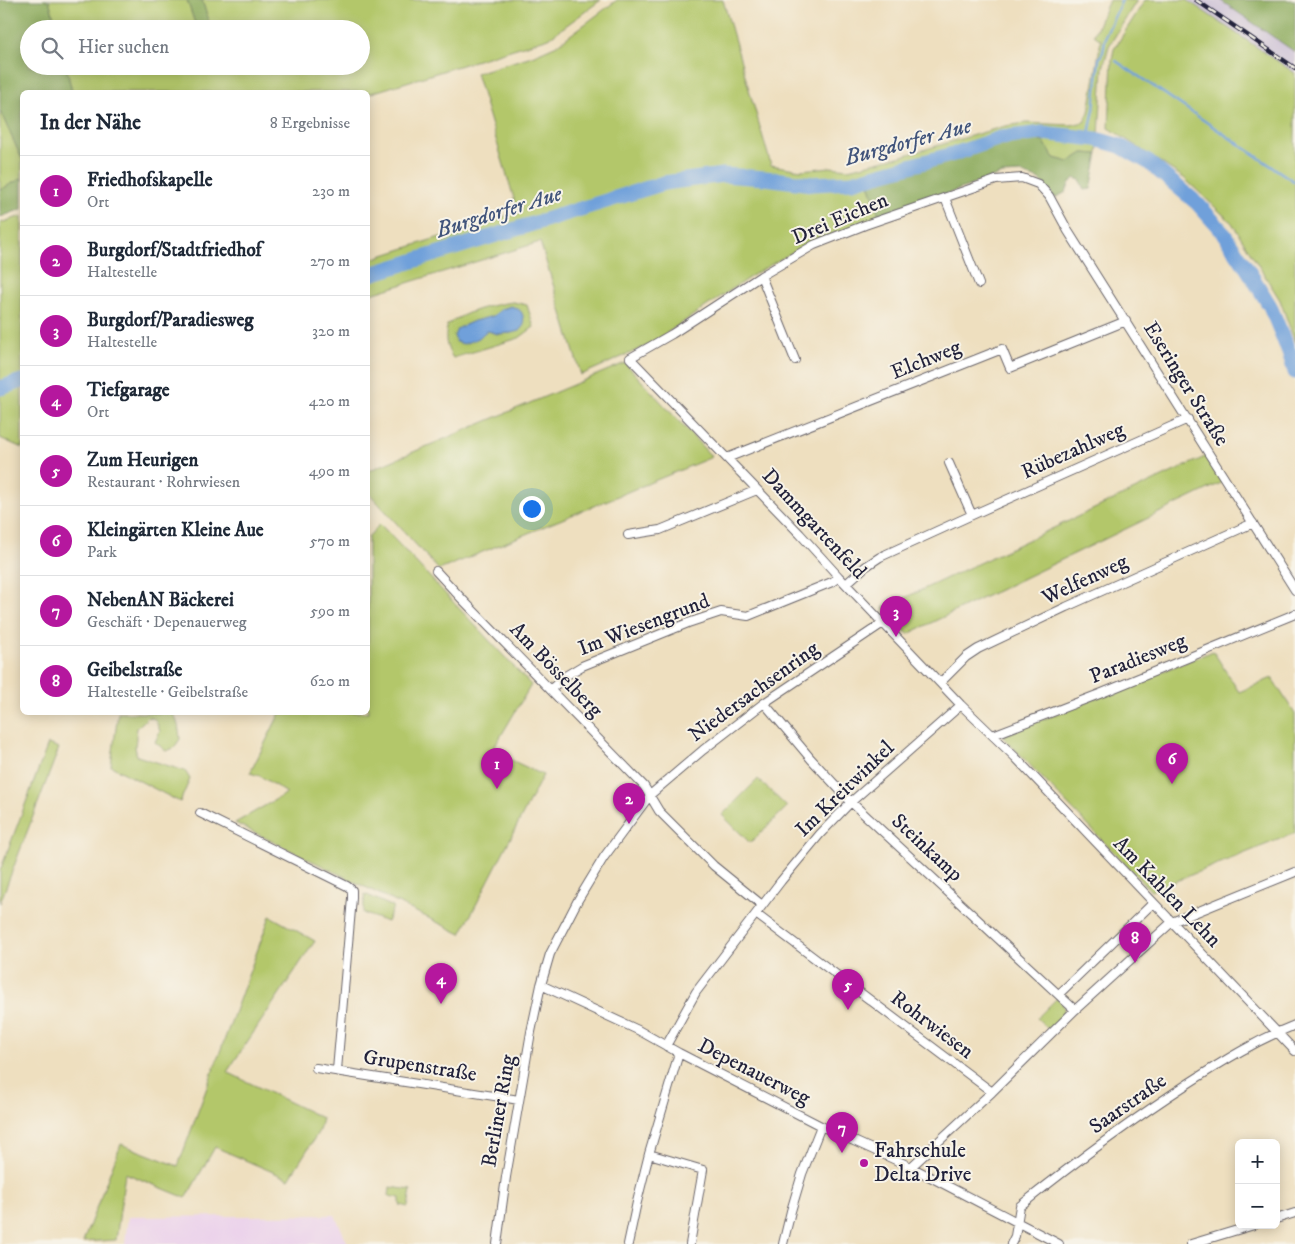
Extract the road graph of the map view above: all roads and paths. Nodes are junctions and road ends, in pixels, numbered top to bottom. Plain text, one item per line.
1 (1049, 196) joint
2 (944, 198) junction
3 (761, 276) junction
4 (979, 284) dead end
5 (1126, 321) junction
6 (630, 358) joint
7 (795, 360) dead end
8 (1188, 419) junction
9 (727, 458) junction
10 (949, 463) dead end
11 (757, 490) junction
12 (972, 515) junction
13 (1253, 523) junction
14 (628, 535) dead end
15 (436, 571) dead end
16 (839, 577) junction
17 (846, 584) junction
18 (1295, 590) edge
19 (1295, 614) edge
20 (883, 623) junction
21 (940, 683) junction
22 (551, 689) junction
23 (764, 703) junction
24 (961, 705) junction
25 (993, 735) junction
26 (1015, 757) joint
27 (650, 795) junction
28 (851, 802) junction
29 (200, 813) dead end
30 (1295, 872) edge
31 (1153, 903) junction
32 (762, 905) junction
33 (756, 914) junction
34 (1172, 922) junction
35 (541, 985) junction
36 (1059, 994) junction
37 (1075, 1010) junction
38 (1295, 1025) edge
39 (1277, 1032) junction
40 (666, 1046) junction
41 (1295, 1050) edge
42 (679, 1053) junction
43 (316, 1068) dead end
44 (337, 1070) junction
45 (992, 1092) junction
46 (519, 1100) junction
47 (821, 1126) junction
48 (649, 1154) junction
49 (911, 1167) junction
50 (1295, 1213) edge
51 (1280, 1218) edge
52 (1017, 1222) junction
53 (1241, 1229) edge
54 (497, 1244) edge
55 (628, 1244) edge
56 (690, 1244) edge
57 (783, 1244) edge
58 (1011, 1244) edge
59 (1059, 1244) edge
60 (1191, 1244) edge

1 - 2 street, Drei Eichen
1 - 5 street, Eseringer Straße
2 - 3 street, Drei Eichen
2 - 4 street
3 - 6 street, Drei Eichen
3 - 7 street
5 - 8 street, Eseringer Straße
5 - 9 street, Elchweg
6 - 9 street, Dammgartenfeld
8 - 12 street, Rübezahlweg
8 - 13 street, Eseringer Straße
9 - 11 street, Dammgartenfeld
10 - 12 street
11 - 14 street
11 - 16 street, Dammgartenfeld
12 - 17 street, Rübezahlweg
13 - 18 street, Eseringer Straße
13 - 21 street, Welfenweg
15 - 22 street, Am Bösselberg
16 - 17 street, Dammgartenfeld
16 - 22 street, Im Wiesengrund
17 - 20 street, Dammgartenfeld
19 - 25 street, Paradiesweg
20 - 21 street, Dammgartenfeld
20 - 23 street, Niedersachsenring
21 - 24 street, Dammgartenfeld
22 - 27 street, Am Bösselberg
23 - 27 street, Niedersachsenring
23 - 28 street, Steinkamp
24 - 25 street, Dammgartenfeld
24 - 28 street, Im Kreitwinkel
25 - 26 street, Dammgartenfeld
26 - 31 street, Am Kahlen Lehn
27 - 32 street
27 - 35 street, Niedersachsenring
28 - 32 street, Im Kreitwinkel
28 - 36 street, Steinkamp
29 - 44 street
30 - 34 street
31 - 34 street, Am Kahlen Lehn
31 - 36 street
32 - 33 street, Im Kreitwinkel
33 - 40 street, Im Kreitwinkel
33 - 45 street, Rohrwiesen
34 - 37 street
34 - 39 street, Am Kahlen Lehn
35 - 40 street, Depenauerweg
35 - 46 street, Berliner Ring
36 - 37 street, Steinkamp
37 - 45 street
38 - 39 street, Saarstraße
39 - 41 street, Am Kahlen Lehn
39 - 52 street, Saarstraße
40 - 42 street, Depenauerweg
42 - 47 street, Depenauerweg
42 - 48 street
43 - 44 street, Grupenstraße
44 - 46 street, Grupenstraße
45 - 49 street
46 - 54 street, Berliner Ring
47 - 49 street, Depenauerweg
47 - 57 street
48 - 55 street
48 - 56 street
49 - 52 street, Depenauerweg
50 - 51 street
52 - 58 street, Saarstraße
52 - 59 street, Depenauerweg
53 - 60 street

